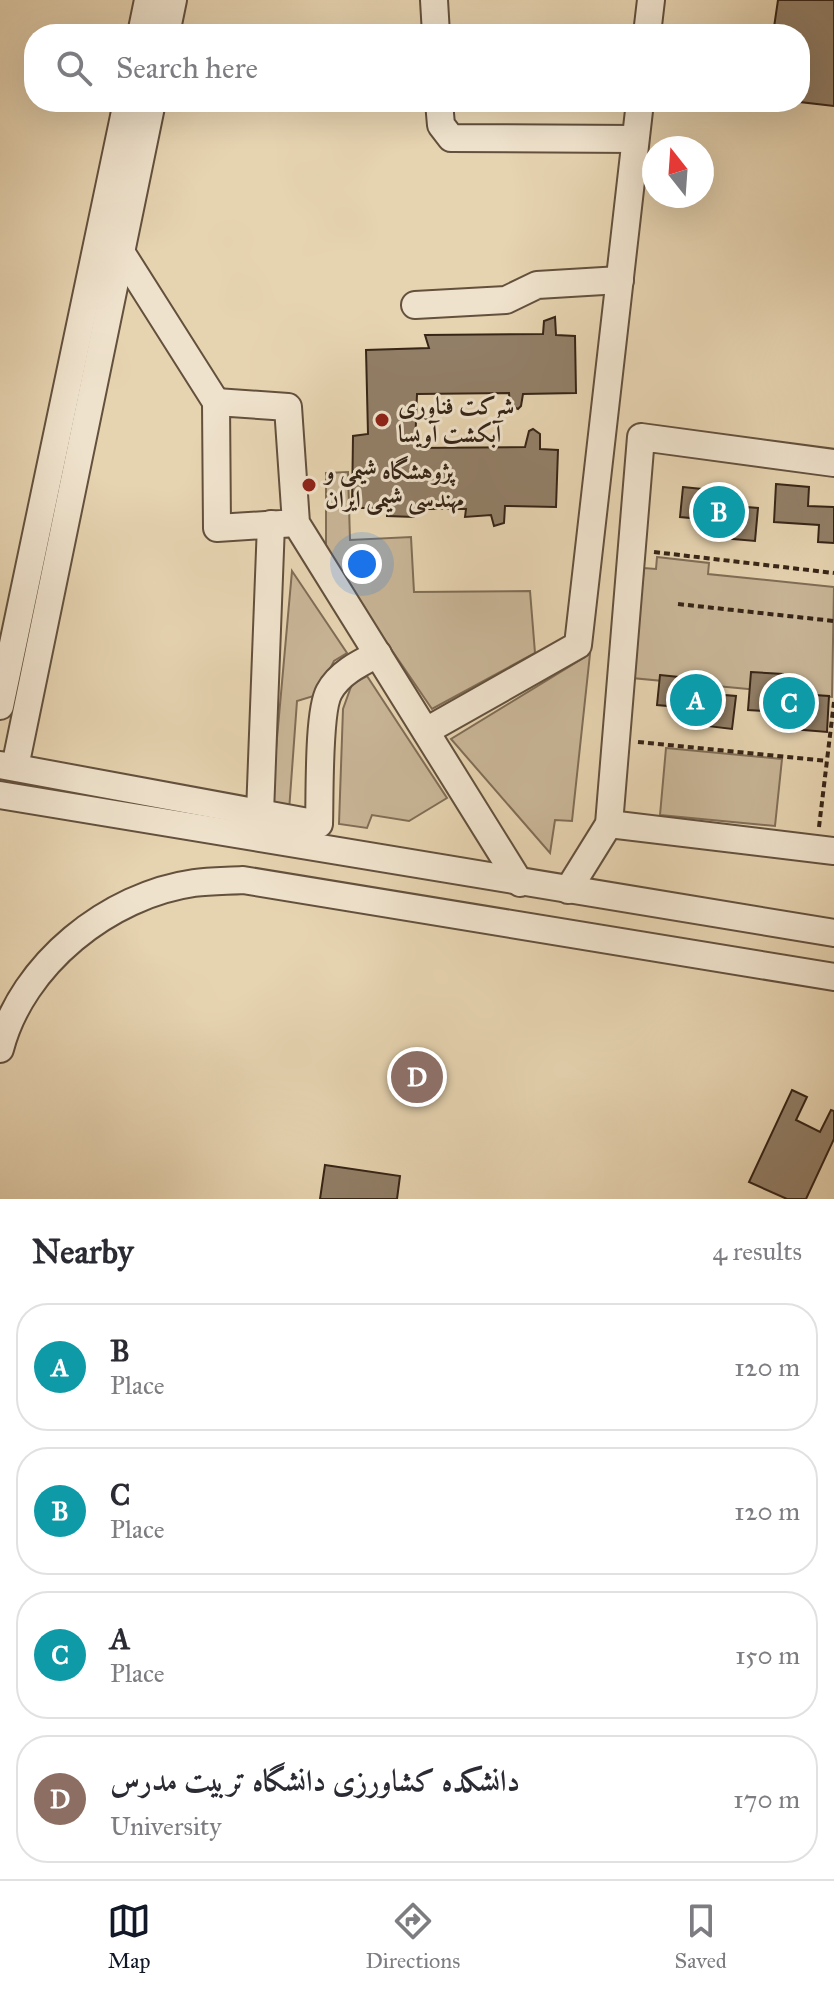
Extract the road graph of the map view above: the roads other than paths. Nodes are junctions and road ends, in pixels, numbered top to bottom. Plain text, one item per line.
1 (148, 0) edge
2 (173, 0) edge
3 (434, 0) edge
4 (651, 0) edge
5 (143, 24) edge
6 (168, 24) edge
7 (435, 24) edge
8 (648, 24) edge
9 (125, 112) edge
10 (150, 112) edge
11 (440, 112) edge
12 (639, 112) edge
13 (635, 139) junction
14 (121, 252) junction
15 (620, 280) junction
16 (415, 305) dead end
17 (216, 402) junction
18 (834, 463) edge
19 (284, 523) junction
20 (378, 654) junction
21 (0, 706) edge
22 (426, 731) junction
23 (8, 766) edge
24 (0, 795) edge
25 (260, 813) junction
26 (609, 824) junction
27 (825, 850) edge
28 (520, 883) junction
29 (568, 890) junction
30 (834, 933) edge
31 (834, 977) edge
32 (0, 1049) edge

1 - 5 street
2 - 6 street
3 - 7 street
4 - 8 street
9 - 21 street
10 - 14 street
11 - 13 street
12 - 13 street
13 - 15 street
14 - 17 street
14 - 23 street
15 - 16 street
15 - 22 street
17 - 19 street
17 - 19 street
18 - 26 street
19 - 20 street
19 - 25 street
20 - 22 street
20 - 25 street
22 - 28 street
23 - 25 street
24 - 28 street
26 - 27 street
26 - 29 street
28 - 29 street
29 - 30 street
31 - 32 street

